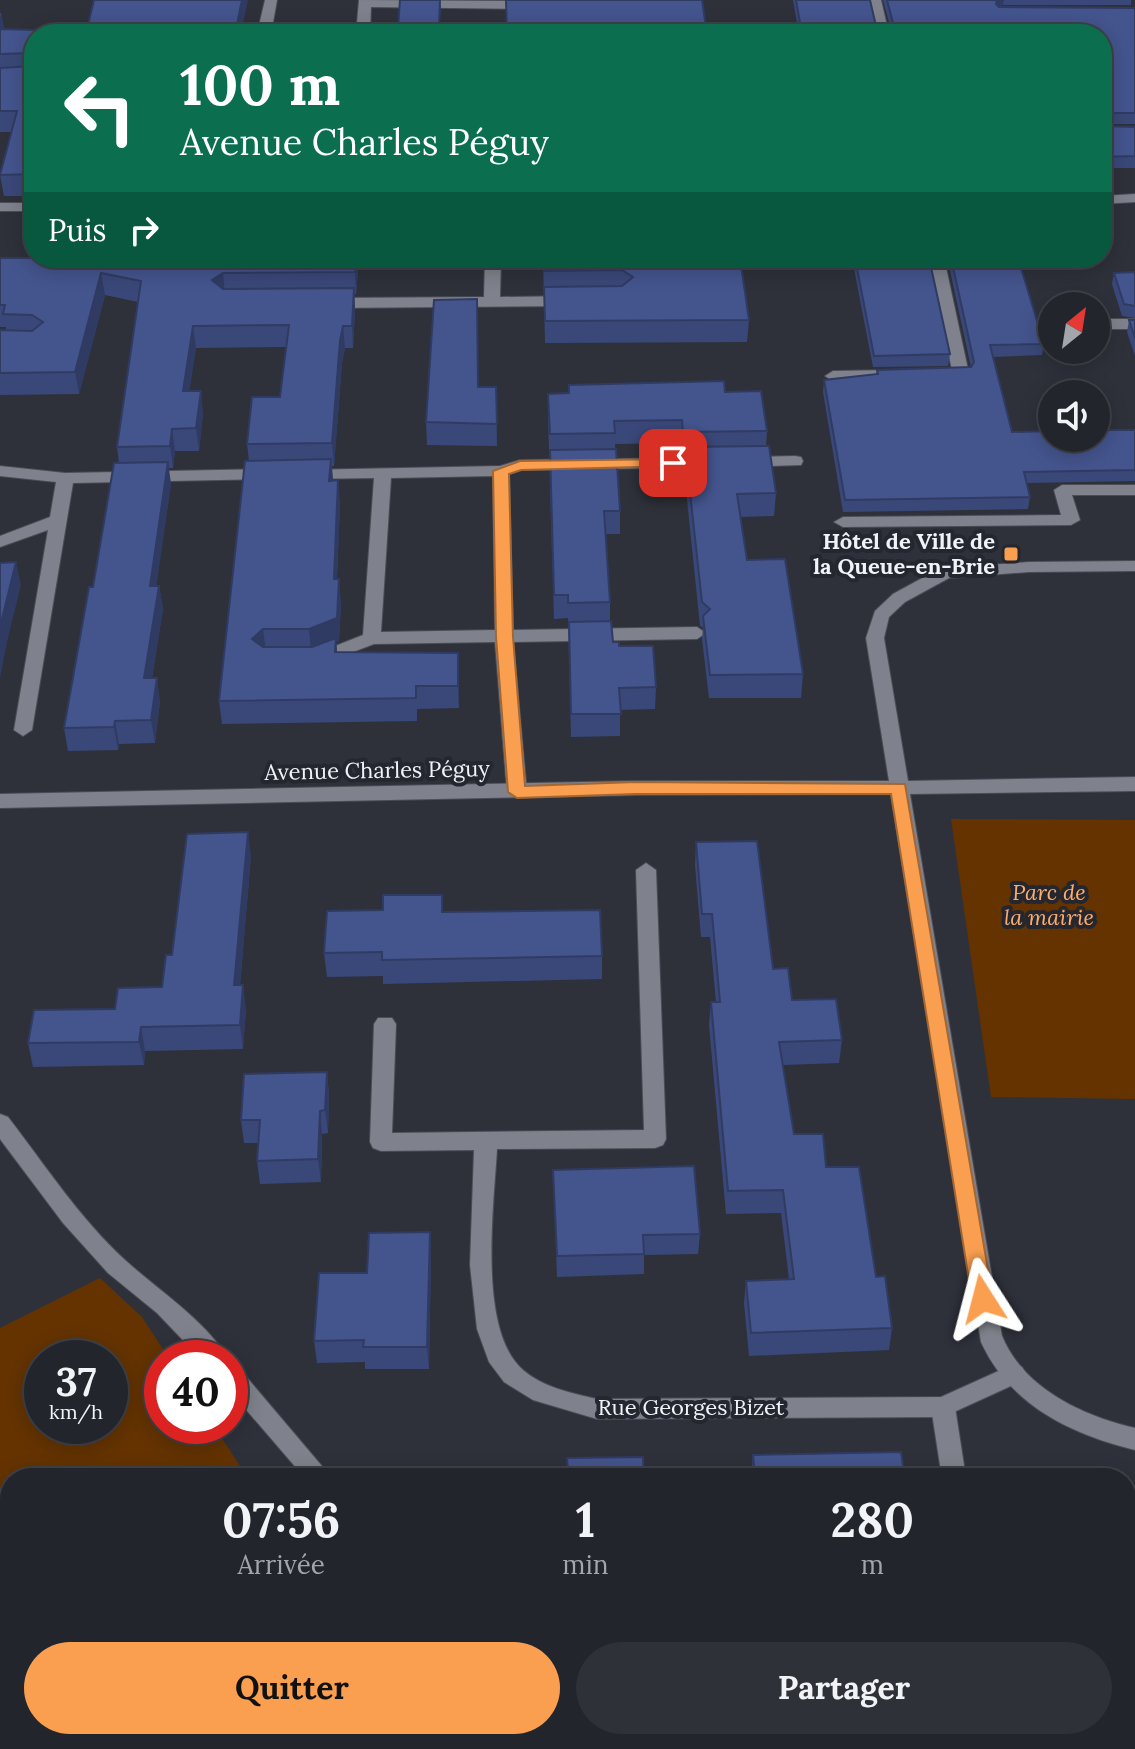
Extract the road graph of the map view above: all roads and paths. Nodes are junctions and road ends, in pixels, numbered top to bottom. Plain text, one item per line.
1 (271, 0) edge
2 (875, 0) edge
3 (365, 2) edge
4 (546, 5) edge
5 (266, 24) edge
6 (364, 24) edge
7 (880, 24) edge
8 (1135, 198) edge
9 (1112, 199) edge
10 (0, 207) edge
11 (24, 207) edge
12 (493, 268) edge
13 (938, 268) edge
14 (492, 301) junction
15 (593, 301) edge
16 (319, 303) edge
17 (1110, 324) edge
18 (1135, 324) edge
19 (833, 376) edge
20 (795, 461) dead end
21 (0, 471) edge
22 (501, 471) junction
23 (383, 473) junction
24 (65, 478) junction
25 (1135, 490) edge
26 (58, 520) junction
27 (843, 522) dead end
28 (0, 542) edge
29 (1135, 566) edge
30 (697, 633) dead end
31 (504, 637) junction
32 (372, 638) junction
33 (302, 661) edge
34 (23, 730) dead end
35 (1135, 784) edge
36 (899, 788) junction
37 (517, 792) junction
38 (0, 801) edge
39 (646, 870) dead end
40 (385, 1024) dead end
41 (0, 1123) edge
42 (486, 1142) junction
43 (198, 1340) edge
44 (1014, 1374) junction
45 (248, 1395) edge
46 (943, 1407) junction
47 (1135, 1439) edge
48 (311, 1468) edge
49 (952, 1468) edge

1 - 5 street
2 - 7 street
3 - 4 street
3 - 6 street
8 - 9 street
10 - 11 street
12 - 14 street
13 - 19 street
14 - 15 street
14 - 16 street
17 - 18 street
20 - 22 street
21 - 24 street
22 - 23 street
22 - 31 street
23 - 24 street
23 - 32 street
24 - 26 street
25 - 27 street
26 - 28 street
26 - 34 street
29 - 36 street
30 - 31 street
31 - 32 street
31 - 37 street
32 - 33 street
35 - 36 street, Avenue Charles Péguy
36 - 37 street, Avenue Charles Péguy
36 - 44 street
37 - 38 street, Avenue Charles Péguy
39 - 42 street
40 - 42 street
41 - 43 street
42 - 46 street, Rue Georges Bizet
44 - 46 street, Rue Georges Bizet
44 - 47 street
45 - 48 street
46 - 49 street

